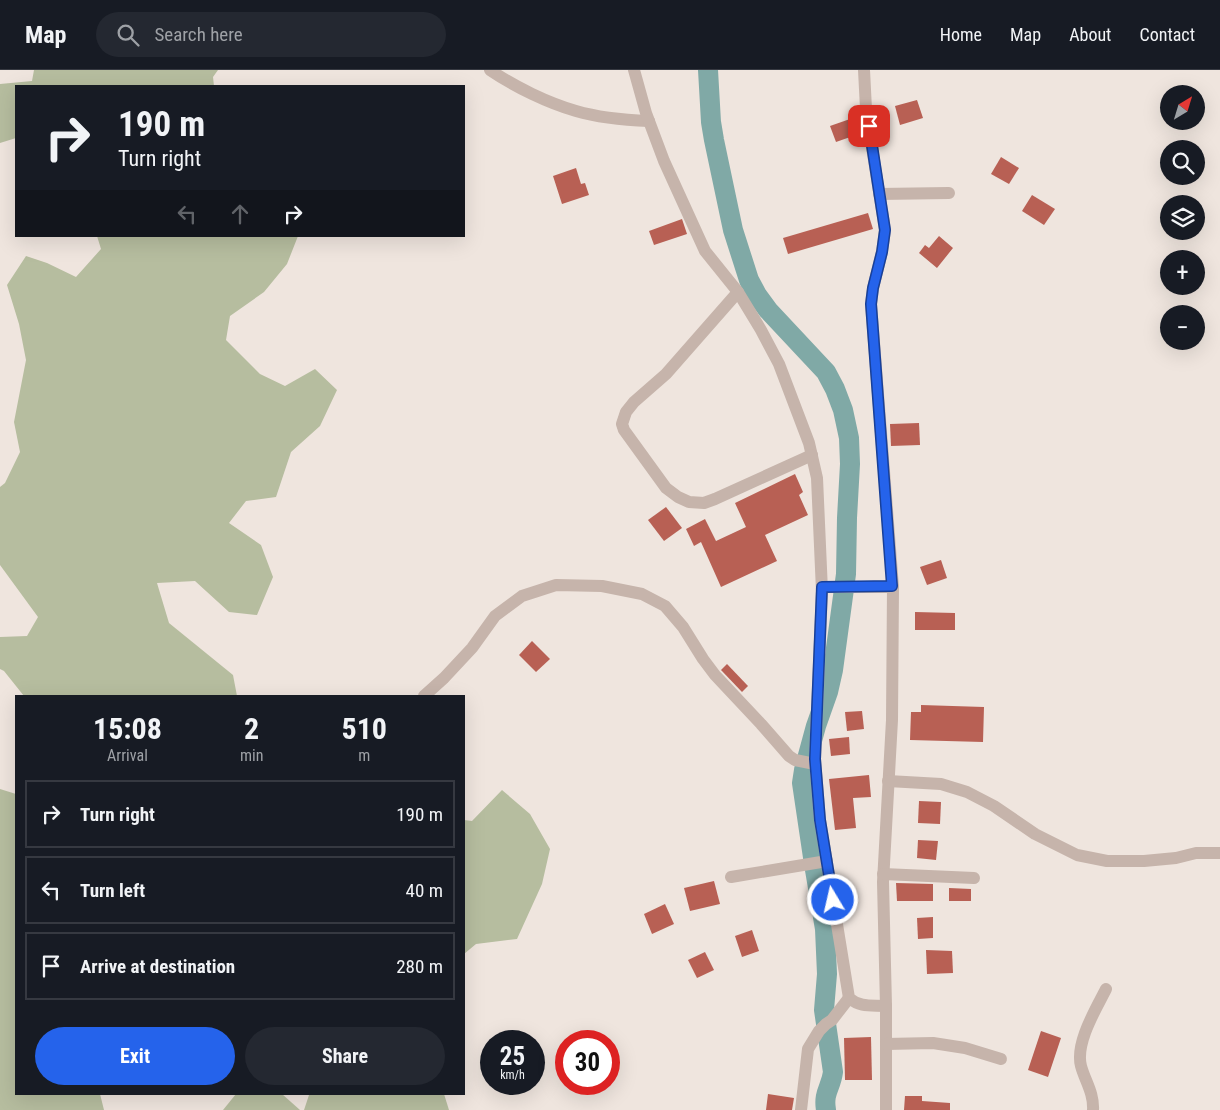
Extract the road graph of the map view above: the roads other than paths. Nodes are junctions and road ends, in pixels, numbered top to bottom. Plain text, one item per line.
1 (490, 70) edge
2 (634, 70) edge
3 (864, 70) edge
4 (649, 122) junction
5 (949, 193) dead end
6 (879, 194) junction
7 (738, 292) junction
8 (812, 455) junction
9 (892, 586) junction
10 (822, 587) junction
11 (425, 695) edge
12 (815, 764) junction
13 (888, 781) junction
14 (1220, 853) edge
15 (827, 861) junction
16 (883, 874) junction
17 (731, 877) dead end
18 (974, 878) dead end
19 (1106, 989) dead end
20 (849, 998) junction
21 (886, 1006) junction
22 (886, 1044) junction
23 (1001, 1059) dead end
24 (801, 1110) edge
25 (886, 1110) edge
26 (1093, 1110) edge

1 - 4 street
2 - 4 street
3 - 6 street
4 - 7 street
5 - 6 street
6 - 9 street
7 - 8 street
7 - 8 street
8 - 10 street
9 - 10 street
9 - 13 street
10 - 12 street
11 - 12 street
12 - 15 street
13 - 14 street
13 - 16 street
15 - 17 street
15 - 20 street
16 - 18 street
16 - 21 street
19 - 26 street
20 - 21 street
20 - 24 street
21 - 22 street
22 - 23 street
22 - 25 street

